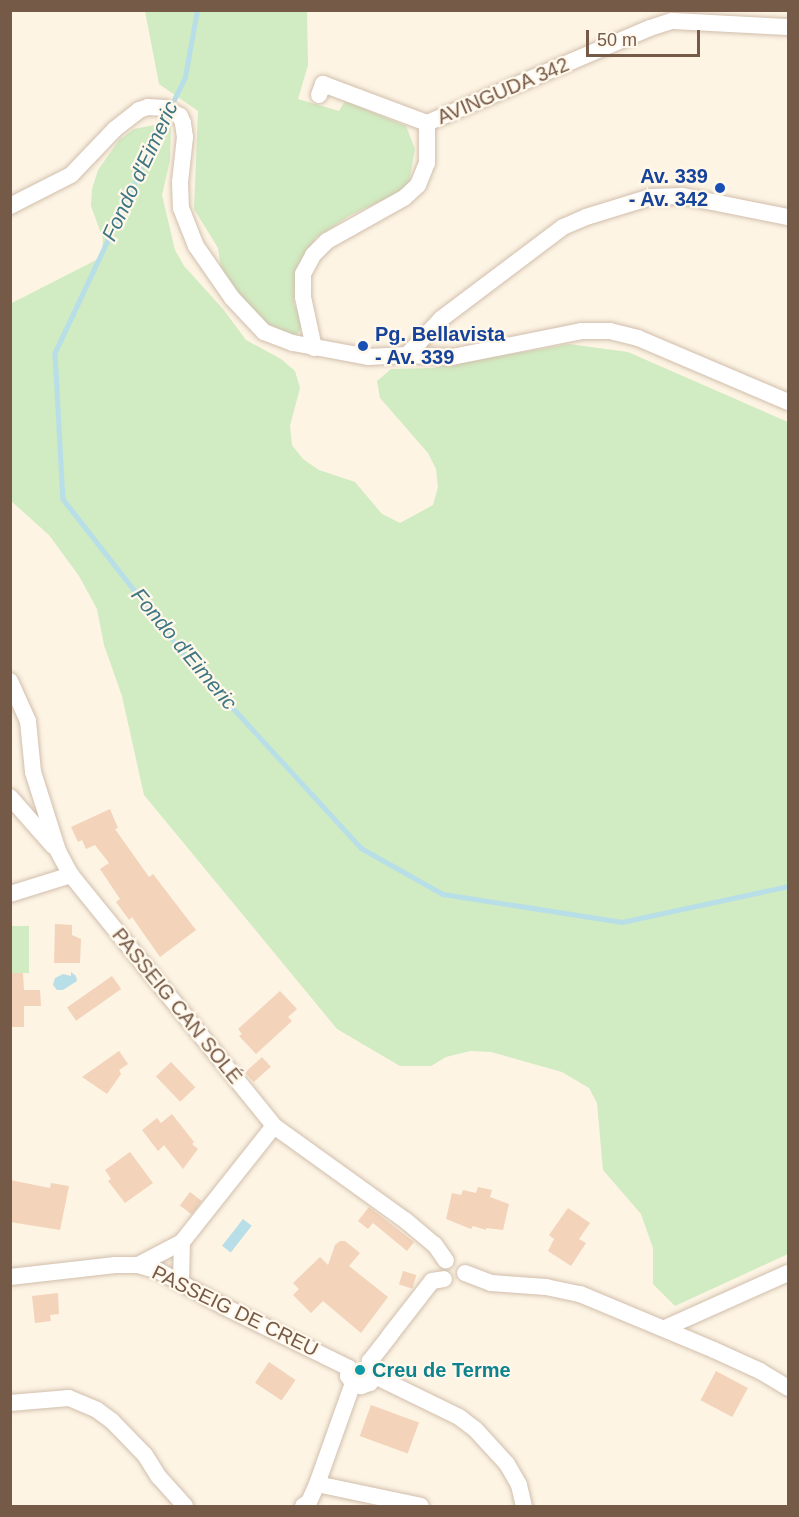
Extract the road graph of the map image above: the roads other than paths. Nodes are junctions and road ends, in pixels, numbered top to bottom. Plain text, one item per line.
1 (764, 10) edge
2 (787, 27) edge
3 (318, 95) dead end
4 (427, 123) junction
5 (10, 206) edge
6 (789, 217) edge
7 (314, 348) junction
8 (408, 355) junction
9 (789, 402) edge
10 (10, 681) edge
11 (10, 797) edge
12 (58, 851) junction
13 (71, 875) junction
14 (10, 894) edge
15 (274, 1126) junction
16 (182, 1242) junction
17 (446, 1261) junction
18 (138, 1265) junction
19 (465, 1273) junction
20 (789, 1273) edge
21 (10, 1277) edge
22 (444, 1279) junction
23 (181, 1282) junction
24 (665, 1328) junction
25 (372, 1368) junction
26 (351, 1375) junction
27 (789, 1388) edge
28 (10, 1403) edge
29 (317, 1484) junction
30 (185, 1506) edge
31 (303, 1506) edge
32 (421, 1506) edge
33 (524, 1506) edge

1 - 2 street
2 - 4 street, AVINGUDA 342
3 - 4 street
4 - 7 street
5 - 7 street
6 - 8 street
7 - 8 street
8 - 9 street
10 - 12 street, PASSEIG CAN SOLÉ
11 - 12 street
12 - 13 street, PASSEIG CAN SOLÉ
13 - 14 street
13 - 15 street, PASSEIG CAN SOLÉ
15 - 16 street
15 - 17 street, PASSEIG CAN SOLÉ
16 - 18 street
16 - 23 street
17 - 19 street
17 - 22 street
18 - 21 street, PASSEIG DE CREU
18 - 23 street, PASSEIG DE CREU
19 - 22 street
19 - 24 street
20 - 24 street
22 - 25 street
23 - 26 street, PASSEIG DE CREU
24 - 27 street
25 - 26 street
25 - 33 street
26 - 29 street
28 - 30 street
29 - 31 street
29 - 32 street

